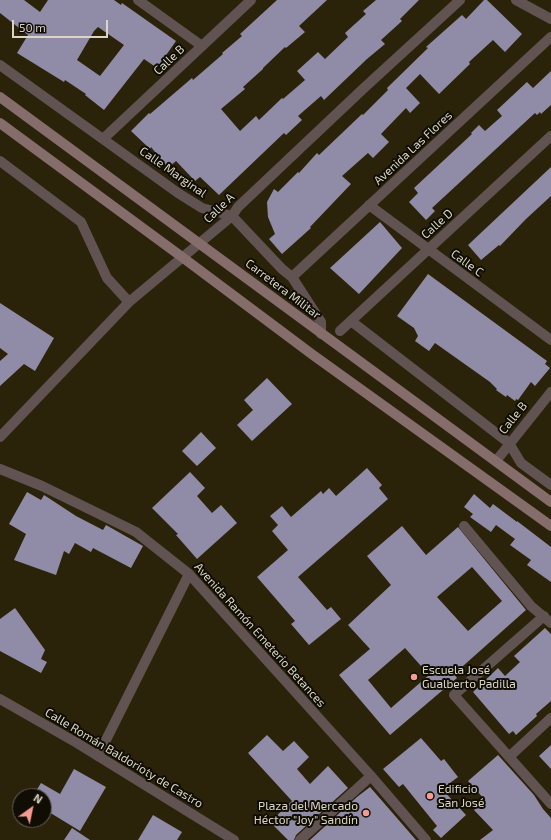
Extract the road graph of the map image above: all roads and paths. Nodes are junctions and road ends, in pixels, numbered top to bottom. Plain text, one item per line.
1 (138, 0) edge
2 (251, 0) edge
3 (460, 0) edge
4 (516, 0) edge
5 (551, 19) edge
6 (551, 38) edge
7 (202, 46) junction
8 (0, 65) edge
9 (0, 97) edge
10 (0, 123) edge
11 (551, 136) edge
12 (103, 139) junction
13 (0, 161) edge
14 (369, 205) junction
15 (232, 216) junction
16 (200, 243) junction
17 (428, 250) junction
18 (182, 257) junction
19 (292, 277) junction
20 (129, 302) junction
21 (351, 320) junction
22 (340, 331) dead end
23 (321, 334) junction
24 (551, 340) edge
25 (551, 392) edge
26 (0, 437) edge
27 (509, 443) junction
28 (496, 461) junction
29 (0, 469) edge
30 (551, 484) edge
31 (551, 502) edge
32 (464, 526) dead end
33 (551, 526) edge
34 (189, 574) junction
35 (548, 620) edge
36 (0, 699) edge
37 (551, 718) edge
38 (98, 756) junction
39 (509, 757) junction
40 (371, 776) junction
41 (551, 804) edge
42 (234, 840) edge
43 (300, 840) edge
44 (426, 840) edge

1 - 7 street
2 - 7 street, Calle B
3 - 15 street, Calle A
4 - 5 street
6 - 14 street, Avenida Las Flores
7 - 12 street, Calle B
8 - 12 street, Calle Marginal
9 - 16 main road, Carretera Militar
10 - 18 main road
11 - 17 street, Calle D
12 - 15 street, Calle Marginal
13 - 20 street
14 - 17 street, Calle C
14 - 19 street, Avenida Las Flores
15 - 16 street, Calle A
15 - 19 street
16 - 18 street, Calle A
16 - 23 main road, Carretera Militar
17 - 21 street, Calle D
17 - 24 street, Calle C
18 - 20 street, Calle A
18 - 33 main road
19 - 23 street
20 - 26 street, Calle A
21 - 22 street, Calle D
21 - 27 street
23 - 28 main road, Carretera Militar
25 - 27 street, Calle B
27 - 28 street, Calle B
27 - 30 street
28 - 31 main road, Carretera Militar
29 - 34 street, Avenida Ramón Emeterio Betances
32 - 35 street
34 - 38 street
34 - 40 street, Avenida Ramón Emeterio Betances
35 - 39 street
36 - 38 street, Calle Román Baldorioty de Castro
37 - 39 street
38 - 42 street, Calle Román Baldorioty de Castro
39 - 41 street
40 - 43 street
40 - 44 street, Avenida Ramón Emeterio Betances

